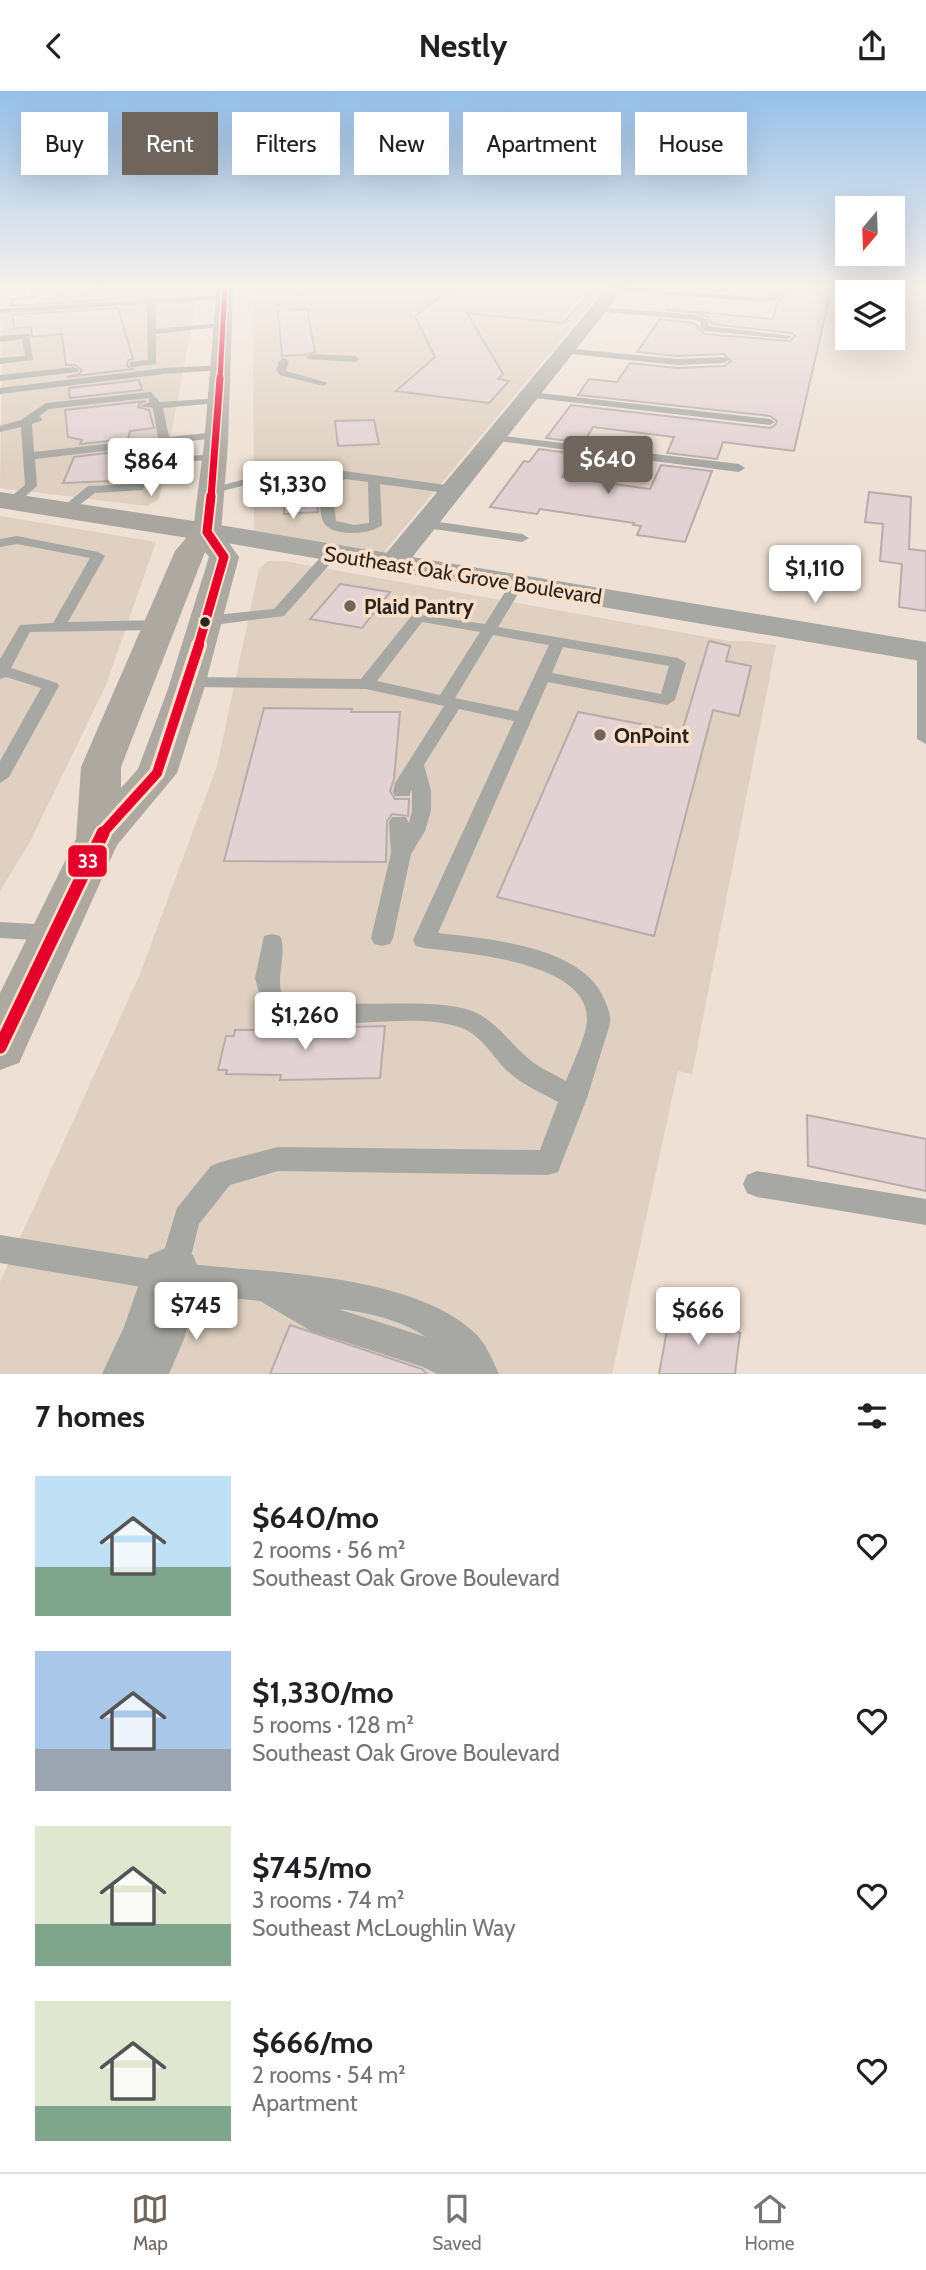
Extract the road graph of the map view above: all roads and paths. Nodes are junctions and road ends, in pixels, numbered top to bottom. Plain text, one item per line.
1 (28, 346) edge
2 (152, 346) edge
3 (221, 346) edge
4 (569, 346) edge
5 (565, 351) junction
6 (311, 358) dead end
7 (355, 359) dead end
8 (291, 360) dead end
9 (0, 361) edge
10 (724, 361) dead end
11 (220, 367) junction
12 (0, 378) edge
13 (323, 383) dead end
14 (0, 391) edge
15 (530, 395) junction
16 (218, 400) junction
17 (157, 405) junction
18 (92, 412) dead end
19 (65, 416) dead end
20 (26, 421) junction
21 (771, 422) dead end
22 (0, 429) edge
23 (495, 437) junction
24 (164, 439) junction
25 (215, 446) junction
26 (30, 456) junction
27 (739, 468) dead end
28 (343, 475) junction
29 (374, 479) junction
30 (211, 490) junction
31 (453, 490) junction
32 (7, 501) edge
33 (66, 509) junction
34 (425, 524) junction
35 (207, 532) junction
36 (522, 538) dead end
37 (0, 543) edge
38 (332, 553) junction
39 (393, 563) junction
40 (517, 584) junction
41 (206, 621) junction
42 (160, 625) junction
43 (58, 627) junction
44 (489, 629) junction
45 (558, 642) junction
46 (925, 651) edge
47 (1, 672) edge
48 (541, 676) junction
49 (188, 682) junction
50 (366, 684) junction
51 (450, 702) junction
52 (525, 717) junction
53 (926, 739) edge
54 (415, 765) junction
55 (0, 777) edge
56 (402, 792) dead end
57 (399, 821) dead end
58 (99, 839) junction
59 (401, 853) junction
60 (0, 930) edge
61 (55, 933) junction
62 (382, 938) dead end
63 (272, 942) dead end
64 (0, 1047) edge
65 (574, 1098) junction
66 (757, 1184) dead end
67 (926, 1212) edge
68 (0, 1249) edge
69 (171, 1277) junction
70 (264, 1286) junction
71 (135, 1374) edge
72 (469, 1374) edge
73 (483, 1374) edge

1 - 9 lane
2 - 12 lane
3 - 11 main road
4 - 5 street
5 - 10 lane
5 - 15 street
6 - 7 lane
8 - 13 lane
11 - 14 lane
11 - 16 main road
15 - 21 lane
15 - 23 street
16 - 17 lane
16 - 25 main road
17 - 18 lane
17 - 20 lane
17 - 24 lane
19 - 20 lane
20 - 22 lane
20 - 26 lane
23 - 27 lane
23 - 31 street
24 - 25 lane
24 - 26 lane
25 - 30 main road
25 - 33 lane
26 - 32 lane
28 - 29 lane
28 - 29 lane
28 - 30 lane
29 - 31 lane
30 - 35 main road
31 - 34 street
32 - 33 main road, Southeast Oak Grove Boulevard
33 - 35 main road, Southeast Oak Grove Boulevard
34 - 36 lane
34 - 39 street
35 - 38 street, Southeast Oak Grove Boulevard
35 - 41 main road
35 - 42 main road
37 - 43 lane
38 - 39 street, Southeast Oak Grove Boulevard
38 - 41 lane
39 - 40 street, Southeast Oak Grove Boulevard
40 - 44 lane
40 - 46 street, Southeast Oak Grove Boulevard
41 - 49 main road
42 - 43 lane
42 - 58 main road
43 - 47 lane
44 - 45 lane
44 - 50 lane
44 - 51 lane
45 - 48 lane
45 - 48 lane
46 - 53 lane
47 - 55 lane
48 - 52 lane
49 - 50 lane
49 - 58 main road
50 - 51 lane
51 - 52 lane
51 - 54 lane
52 - 65 lane
54 - 56 lane
54 - 59 lane
57 - 59 lane
58 - 61 main road
59 - 62 lane
60 - 61 lane
61 - 64 main road
63 - 65 lane
65 - 69 lane
66 - 67 lane
68 - 69 lane
69 - 70 lane
69 - 71 street
70 - 72 lane
70 - 73 lane

